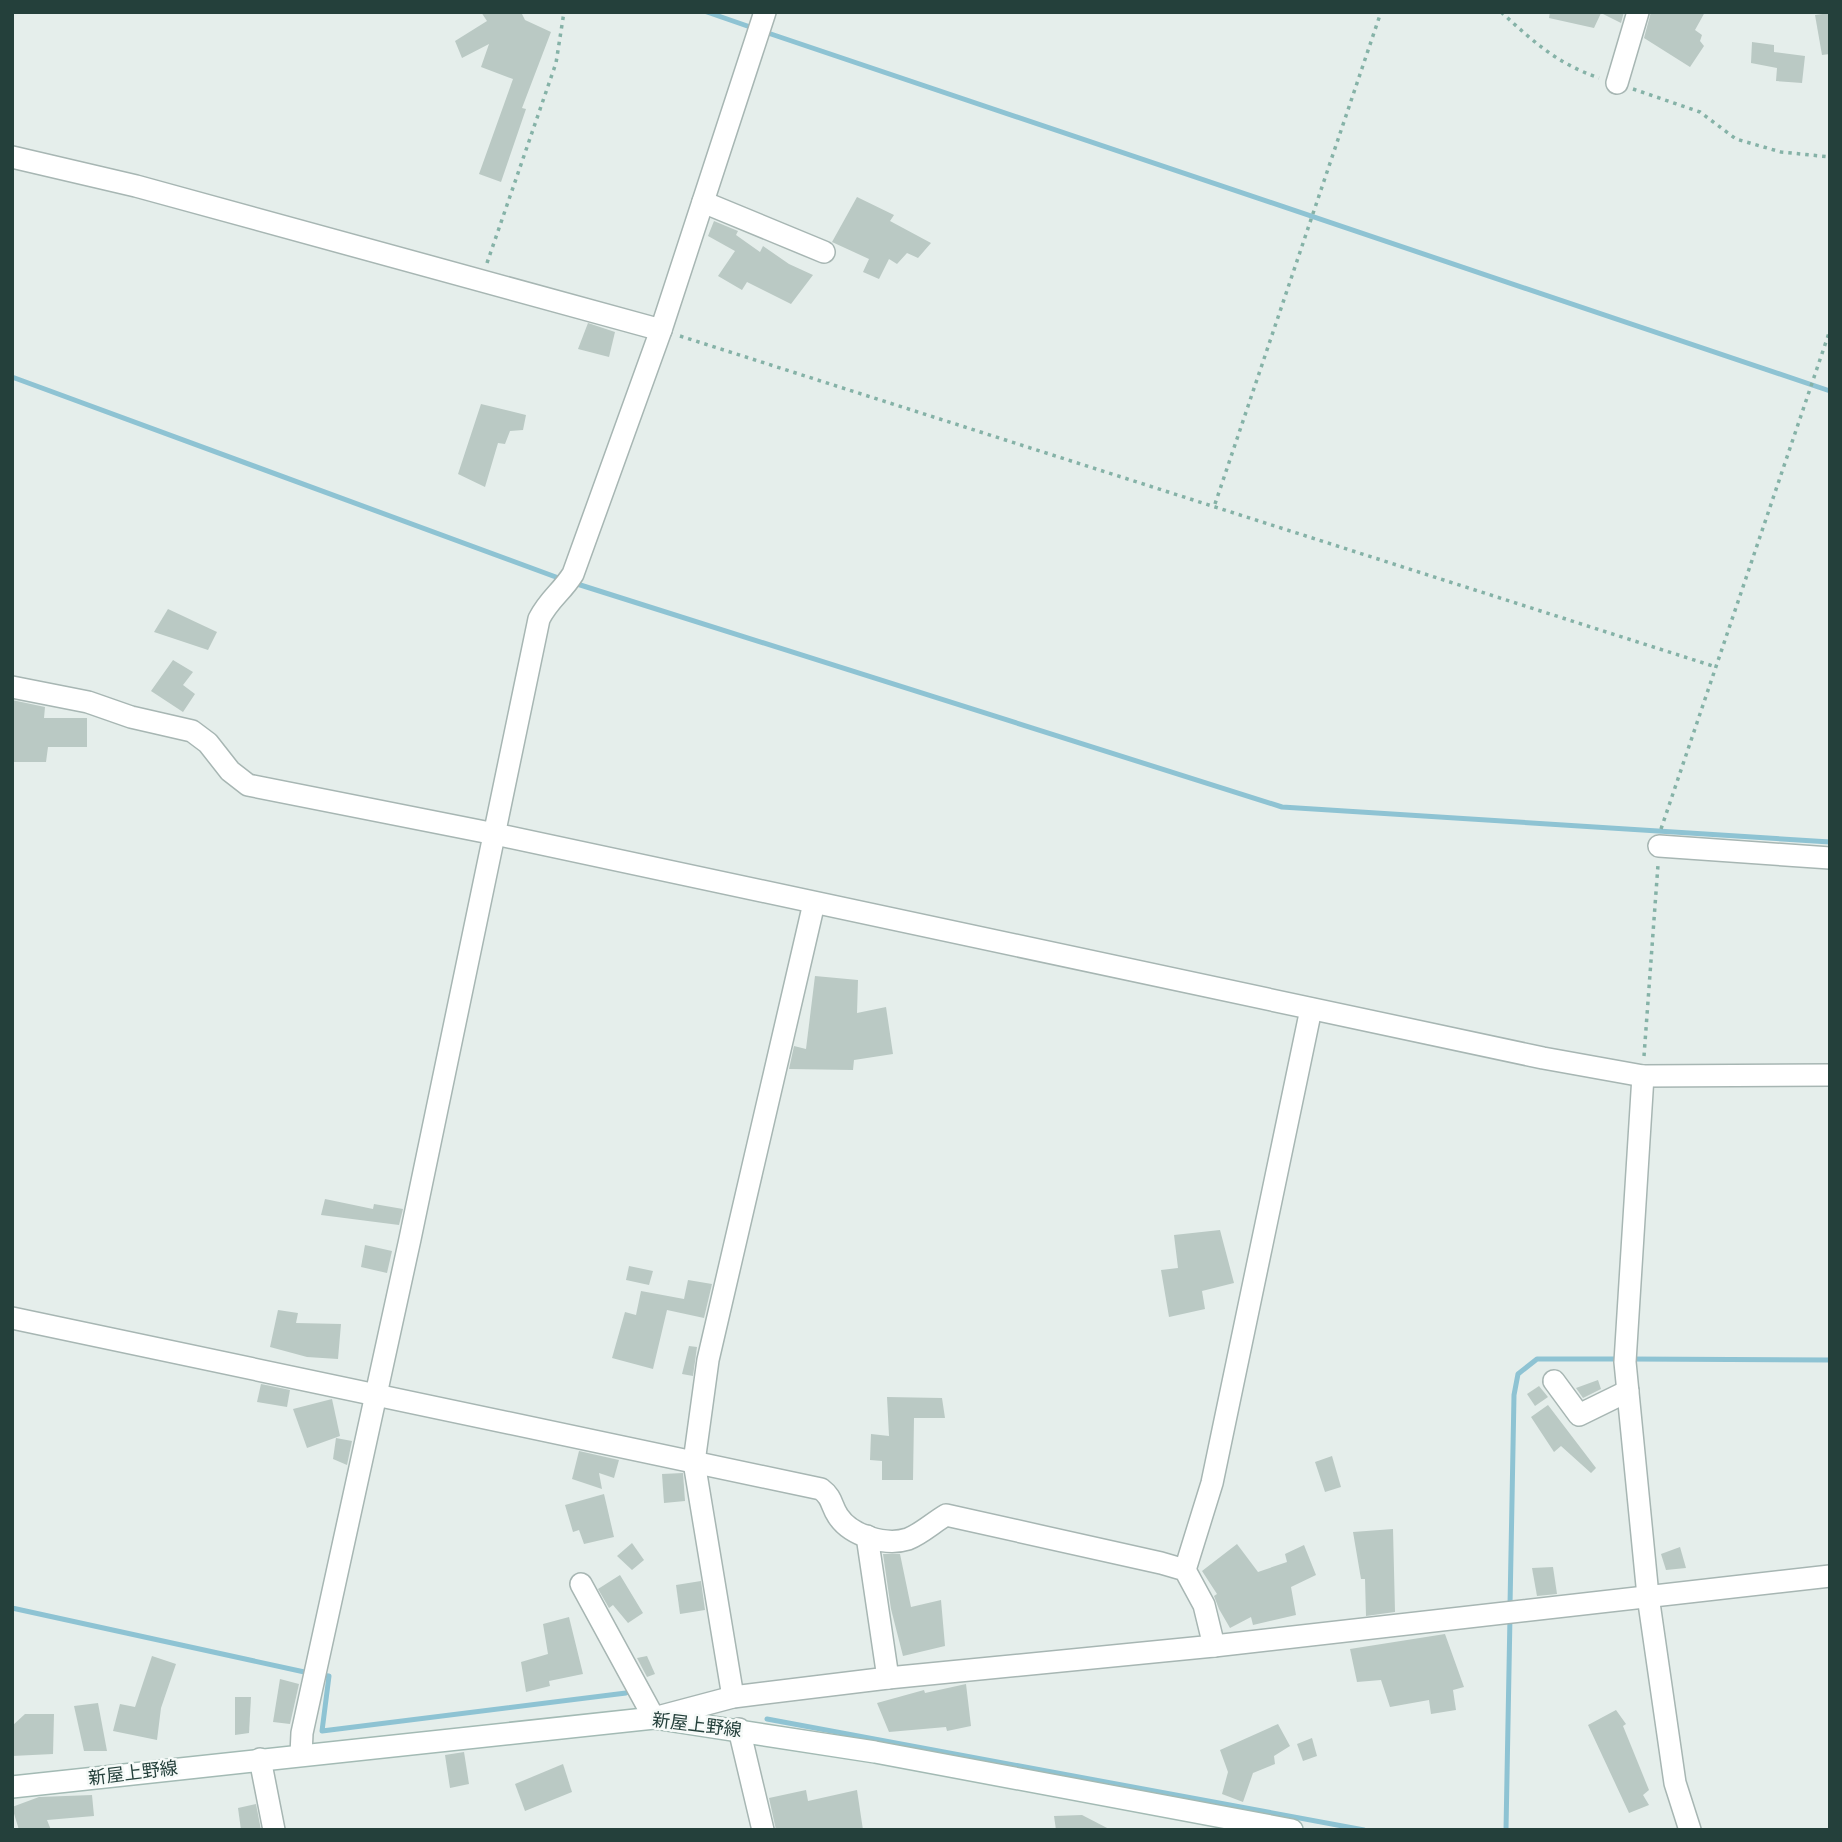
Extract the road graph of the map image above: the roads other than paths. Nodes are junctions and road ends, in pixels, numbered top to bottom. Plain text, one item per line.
1 (765, 12) edge
2 (1637, 12) edge
3 (1616, 83) road end
4 (12, 157) edge
5 (703, 202) junction
6 (824, 252) dead end
7 (661, 330) junction
8 (12, 687) edge
9 (495, 834) junction
10 (1659, 846) road end
11 (1830, 858) edge
12 (814, 903) junction
13 (1311, 1009) junction
14 (1830, 1075) edge
15 (1643, 1076) junction
16 (12, 1318) edge
17 (1554, 1381) dead end
18 (1628, 1391) junction
19 (375, 1396) junction
20 (694, 1462) junction
21 (867, 1536) junction
22 (1185, 1570) junction
23 (1830, 1576) edge
24 (581, 1584) dead end
25 (1648, 1597) junction
26 (1214, 1646) junction
27 (888, 1678) junction
28 (733, 1697) junction
29 (654, 1718) junction
30 (739, 1729) junction
31 (300, 1755) junction
32 (260, 1759) junction
33 (12, 1787) edge
34 (274, 1830) edge
35 (763, 1830) edge
36 (1292, 1830) edge
37 (1690, 1830) edge

1 - 5 street
2 - 3 street
4 - 7 street
5 - 6 street
5 - 7 street
7 - 9 street
8 - 9 street
9 - 12 street
9 - 19 street
10 - 11 street
12 - 13 street
12 - 20 street
13 - 15 street
13 - 22 street
14 - 15 street
15 - 18 street
16 - 19 street
17 - 18 street
18 - 25 street
19 - 20 street
19 - 31 street
20 - 21 street
20 - 28 street
21 - 22 street
21 - 27 street
22 - 26 street
23 - 25 street
24 - 29 street
25 - 26 street
25 - 37 street
26 - 27 street
27 - 28 street
28 - 29 street
29 - 30 street, 新屋上野線
29 - 31 street, 新屋上野線
30 - 35 street
30 - 36 street, 新屋上野線
31 - 32 street, 新屋上野線
32 - 33 street, 新屋上野線
32 - 34 street

